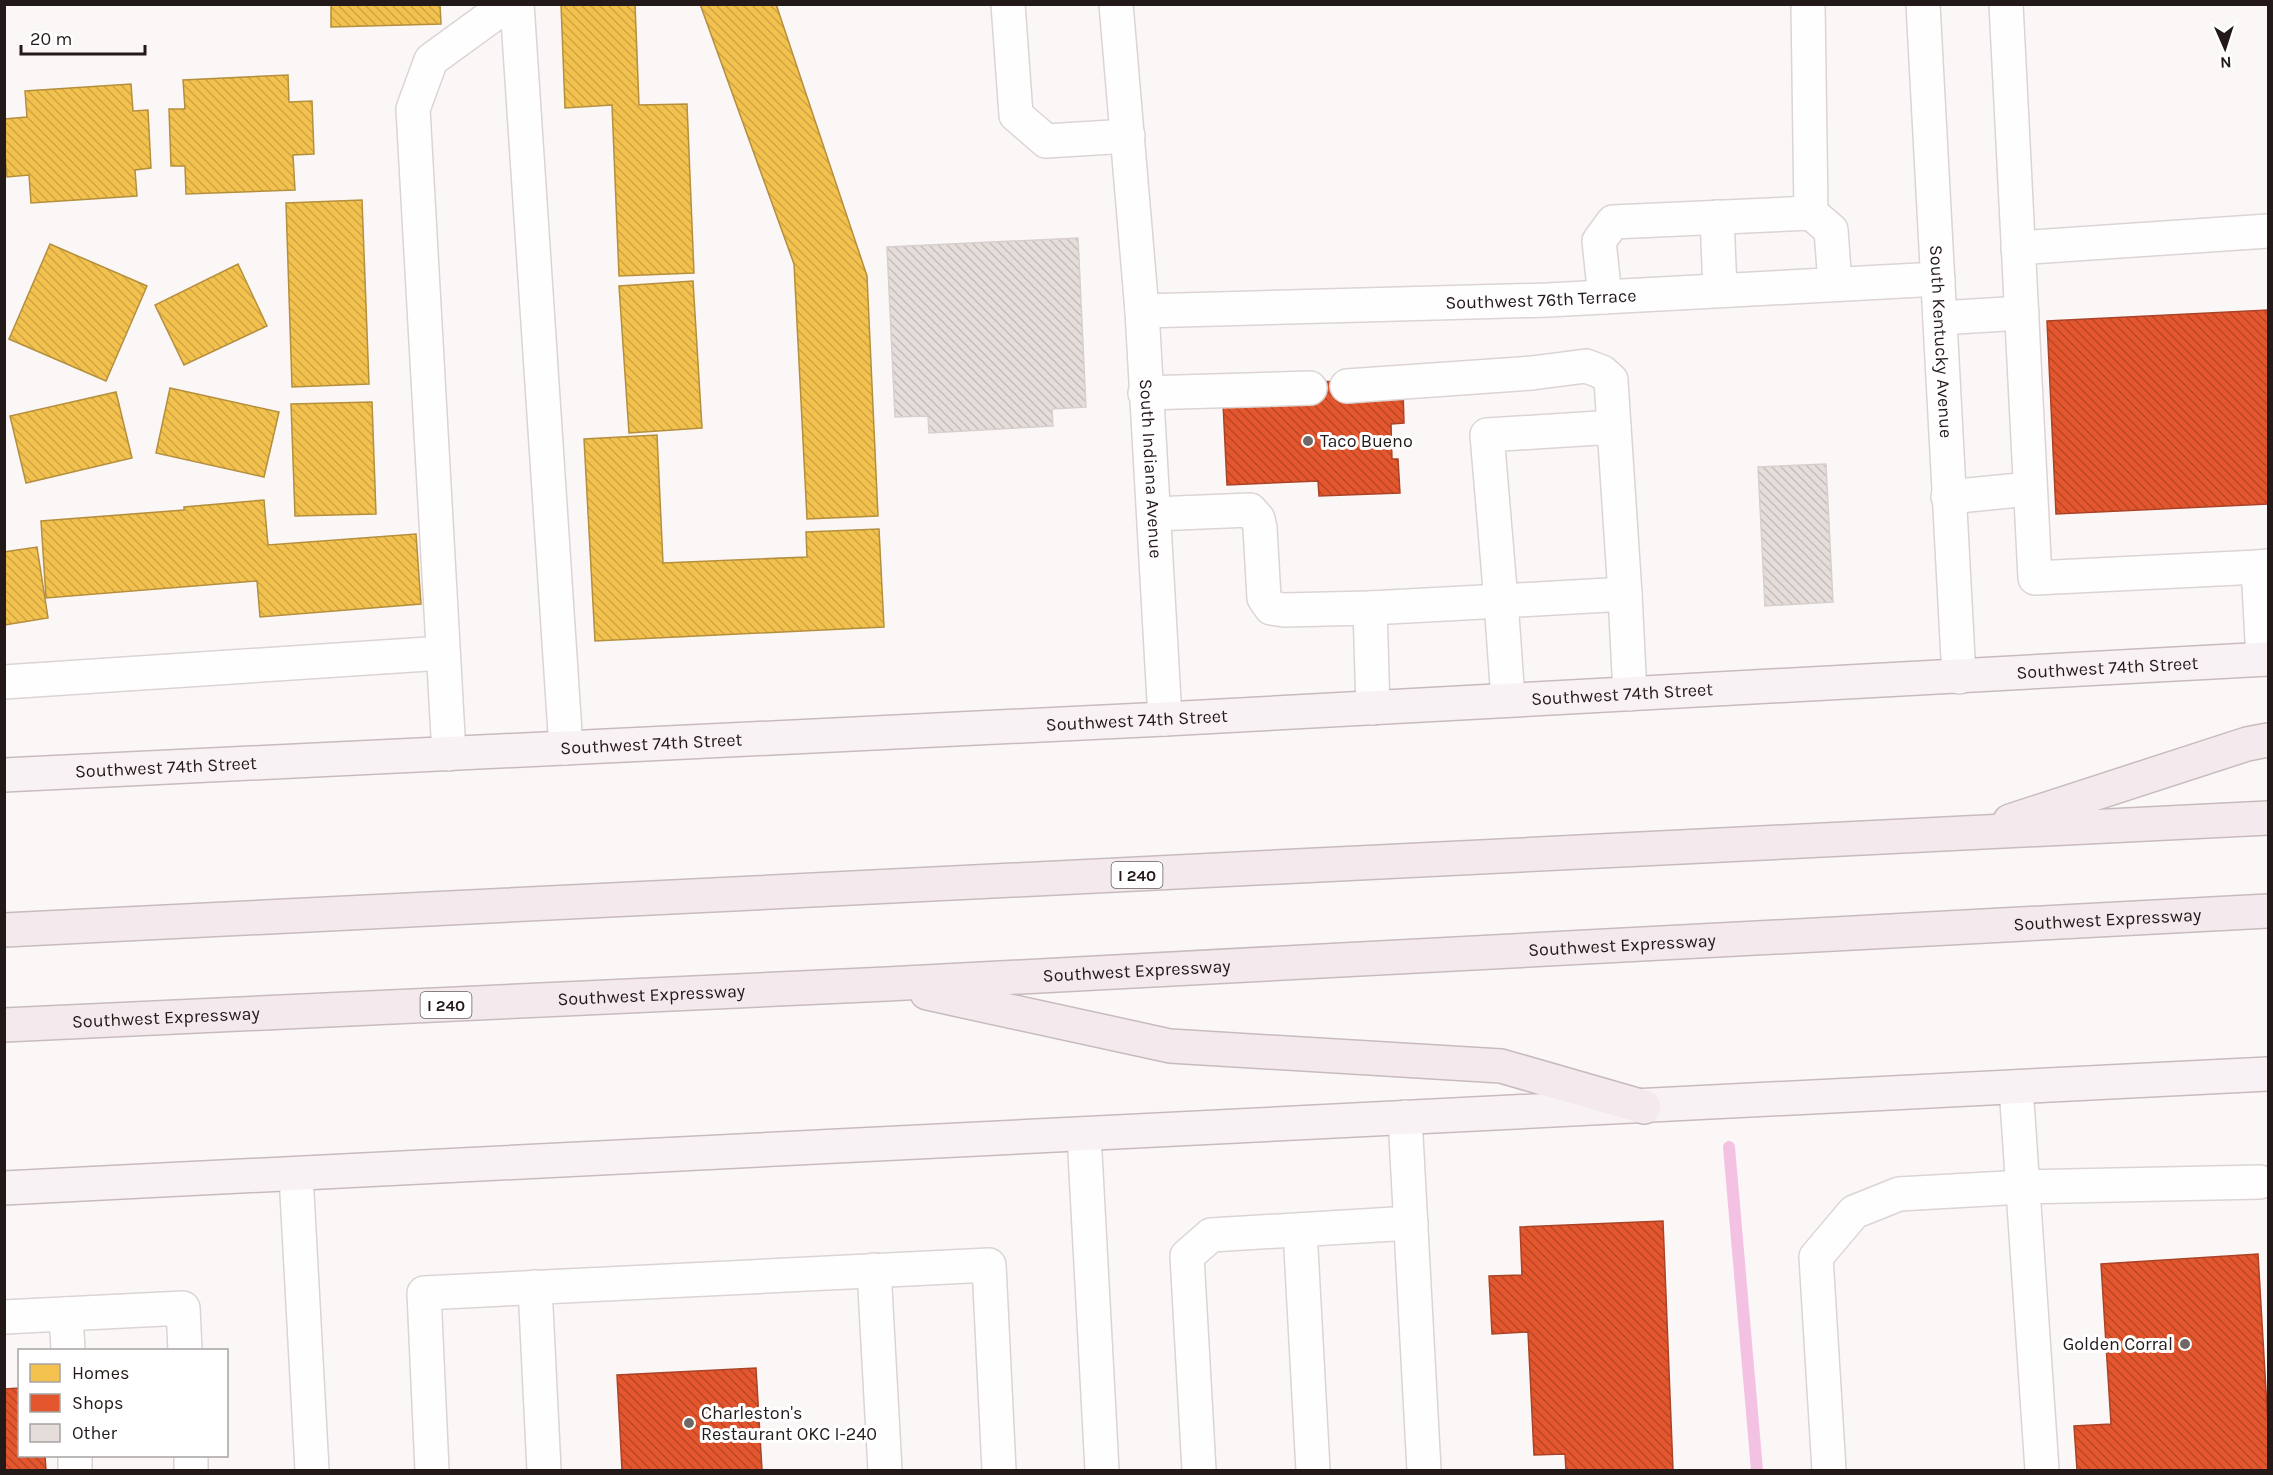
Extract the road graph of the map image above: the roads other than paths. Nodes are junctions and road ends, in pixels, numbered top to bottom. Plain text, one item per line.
1 (508, 4) edge
2 (517, 4) edge
3 (1008, 4) edge
4 (1116, 4) edge
5 (1808, 4) edge
6 (1923, 4) edge
7 (2006, 4) edge
8 (1128, 136) junction
9 (1811, 213) junction
10 (1717, 217) junction
11 (2268, 231) edge
12 (2018, 248) junction
13 (1938, 279) junction
14 (1835, 284) junction
15 (1720, 290) junction
16 (1605, 297) junction
17 (1142, 311) junction
18 (2022, 313) junction
19 (1940, 318) junction
20 (1347, 386) dead end
21 (1310, 388) dead end
22 (1145, 393) junction
23 (1614, 427) junction
24 (2030, 489) junction
25 (1948, 497) junction
26 (1154, 513) junction
27 (2263, 566) edge
28 (1625, 594) junction
29 (1501, 602) junction
30 (1370, 608) junction
31 (443, 653) junction
32 (2266, 659) edge
33 (1959, 677) junction
34 (4, 682) edge
35 (1630, 694) junction
36 (1508, 700) junction
37 (1373, 708) junction
38 (1166, 719) junction
39 (2268, 740) edge
40 (566, 748) junction
41 (449, 754) junction
42 (4, 775) edge
43 (2268, 818) edge
44 (1968, 834) junction
45 (2268, 911) edge
46 (4, 930) edge
47 (887, 984) junction
48 (4, 1025) edge
49 (2268, 1074) edge
50 (2016, 1088) junction
51 (1644, 1107) junction
52 (1405, 1117) junction
53 (1084, 1134) junction
54 (296, 1175) junction
55 (2260, 1182) dead end
56 (2023, 1187) junction
57 (4, 1188) edge
58 (1411, 1223) junction
59 (1299, 1230) junction
60 (874, 1270) junction
61 (535, 1287) junction
62 (66, 1314) junction
63 (4, 1317) edge
64 (68, 1349) edge
65 (185, 1349) edge
66 (312, 1470) edge
67 (432, 1470) edge
68 (544, 1470) edge
69 (885, 1470) edge
70 (999, 1470) edge
71 (1102, 1470) edge
72 (1199, 1470) edge
73 (1312, 1470) edge
74 (1424, 1470) edge
75 (1830, 1470) edge
76 (2042, 1470) edge

1 - 31 street
2 - 40 street
3 - 8 street
4 - 8 street, South Indiana Avenue
5 - 9 street
6 - 13 street, South Kentucky Avenue
7 - 12 street
8 - 17 street, South Indiana Avenue
9 - 10 street
9 - 14 street
10 - 15 street
10 - 16 street
11 - 12 street
12 - 18 street
13 - 14 street, Southwest 76th Terrace
13 - 19 street, South Kentucky Avenue
14 - 15 street, Southwest 76th Terrace
15 - 16 street, Southwest 76th Terrace
16 - 17 street, Southwest 76th Terrace
17 - 22 street, South Indiana Avenue
18 - 19 street
18 - 24 street
19 - 25 street, South Kentucky Avenue
20 - 23 street
21 - 22 street
22 - 26 street, South Indiana Avenue
23 - 28 street
23 - 29 street
24 - 25 street
24 - 27 street
25 - 33 street, South Kentucky Avenue
26 - 30 street
26 - 38 street, South Indiana Avenue
27 - 32 street
28 - 29 street
28 - 35 street
29 - 30 street
29 - 36 street
30 - 37 street
31 - 34 street
31 - 41 street
32 - 33 main road, Southwest 74th Street
33 - 35 main road, Southwest 74th Street
35 - 36 main road, Southwest 74th Street
36 - 37 main road, Southwest 74th Street
37 - 38 main road, Southwest 74th Street
38 - 40 main road, Southwest 74th Street
39 - 44 highway
40 - 41 main road, Southwest 74th Street
41 - 42 main road, Southwest 74th Street
43 - 44 highway, I 240
44 - 46 highway, I 240
45 - 47 highway, Southwest Expressway / I 240
47 - 48 highway, Southwest Expressway / I 240
47 - 51 highway
49 - 50 main road
50 - 51 main road
50 - 56 street
51 - 52 main road
52 - 53 main road
52 - 58 street
53 - 54 main road
53 - 71 street
54 - 57 main road
54 - 66 street
55 - 56 street
56 - 75 street
56 - 76 street
58 - 59 street
58 - 74 street
59 - 72 street
59 - 73 street
60 - 61 street
60 - 69 street
60 - 70 street
61 - 67 street
61 - 68 street
62 - 63 street
62 - 64 street
62 - 65 street

